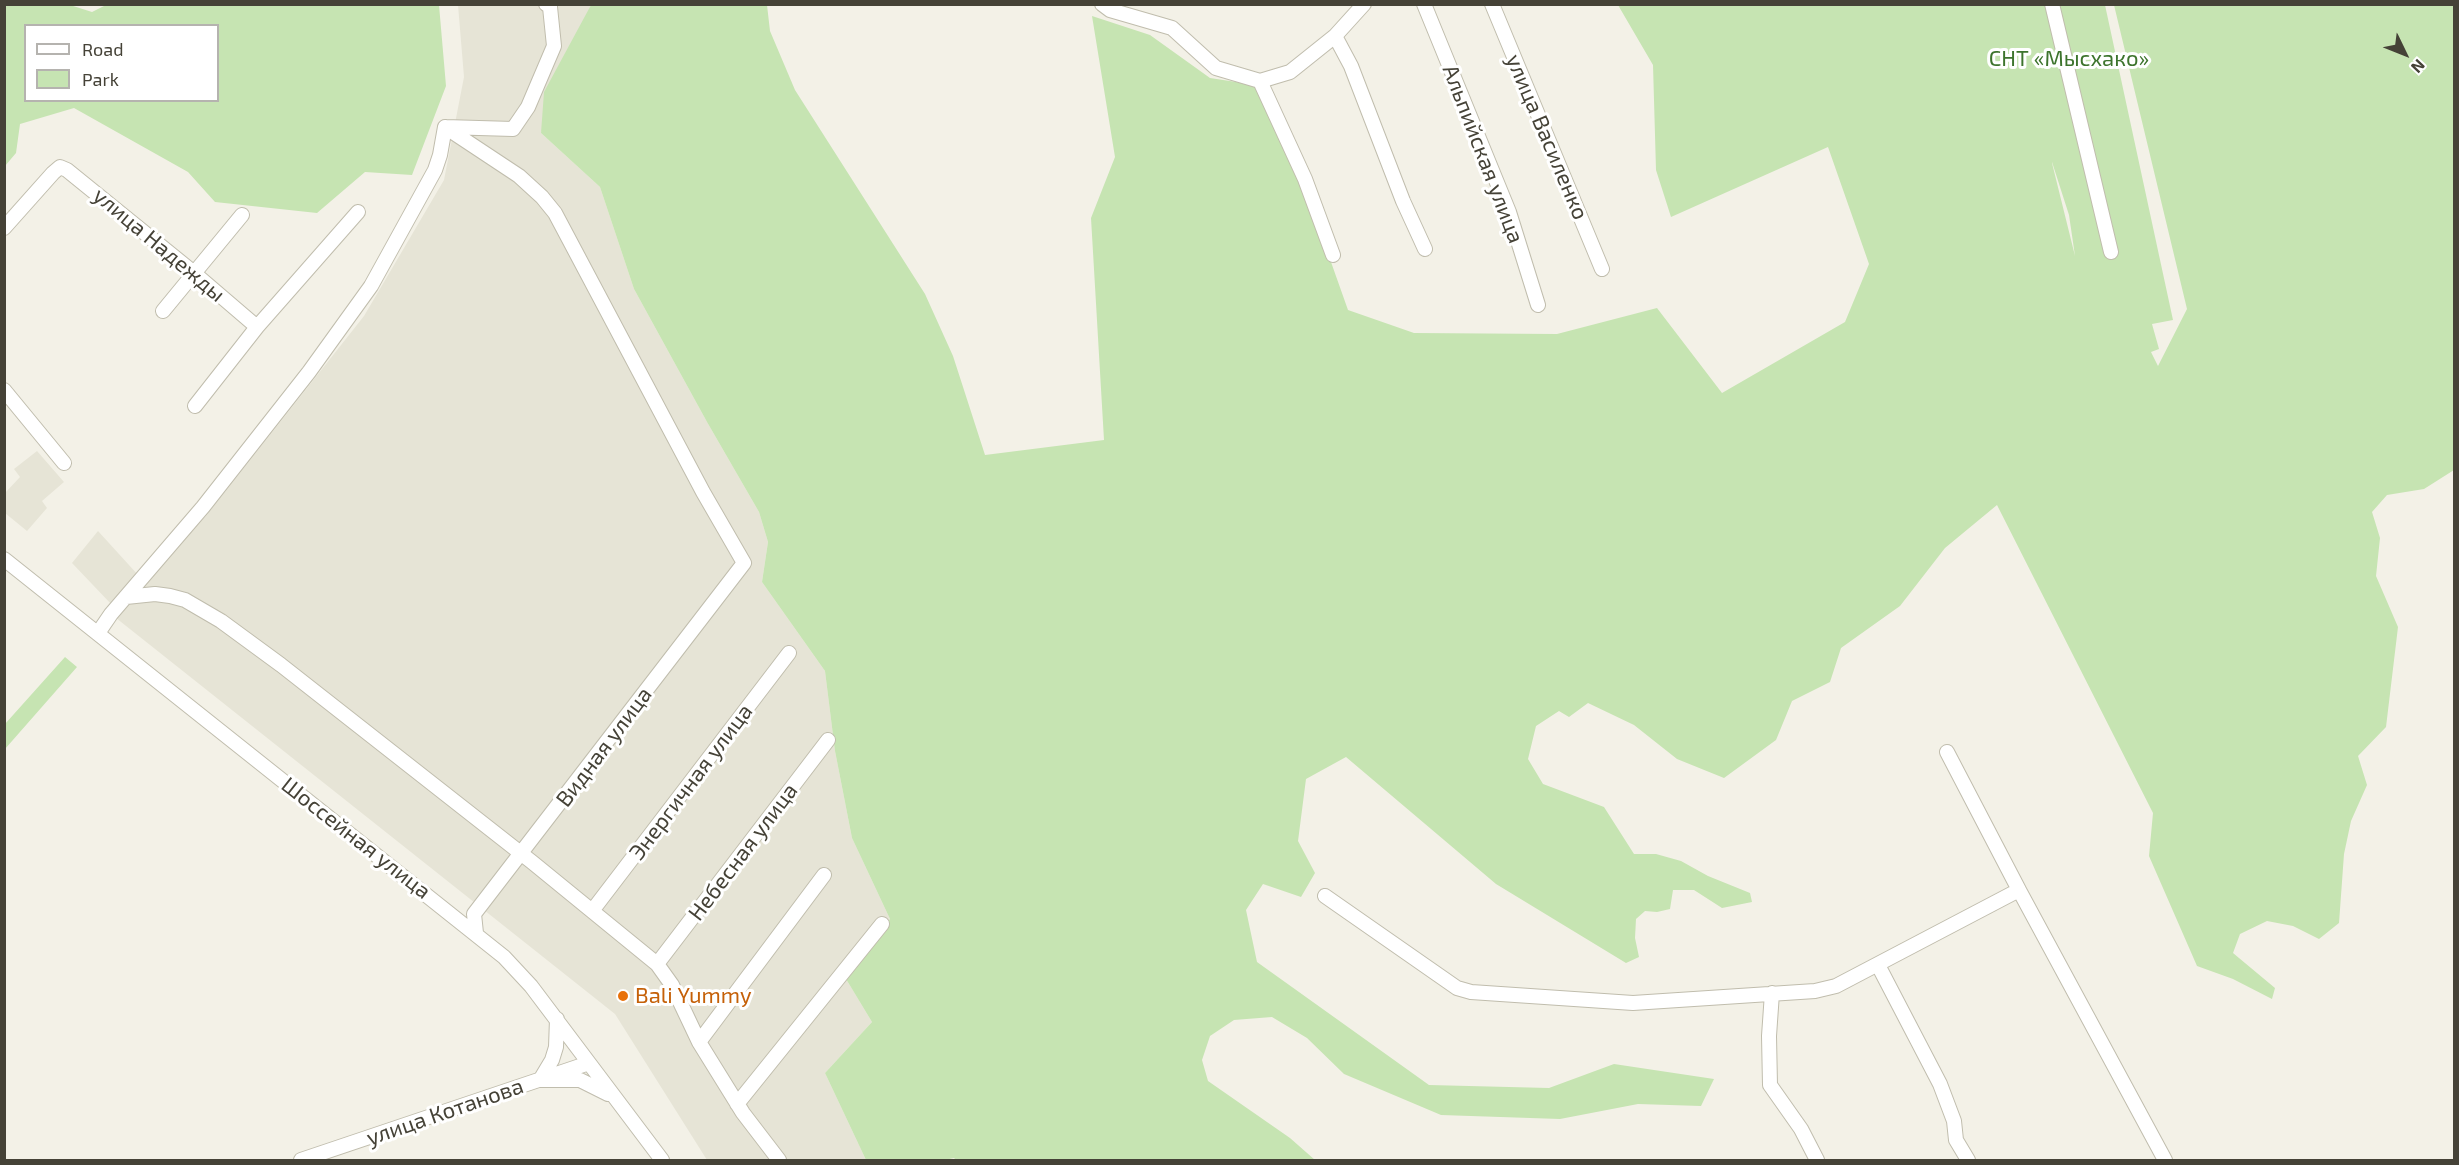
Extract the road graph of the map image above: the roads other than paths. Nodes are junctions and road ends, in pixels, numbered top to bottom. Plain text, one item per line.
1 (546, 4) edge
2 (1102, 4) edge
3 (1364, 4) edge
4 (1424, 4) edge
5 (1492, 4) edge
6 (2052, 4) edge
7 (1335, 36) junction
8 (1260, 81) junction
9 (445, 127) junction
10 (358, 212) dead end
11 (242, 215) dead end
12 (4, 228) edge
13 (1425, 249) dead end
14 (2111, 252) dead end
15 (1333, 255) dead end
16 (1602, 269) dead end
17 (194, 273) junction
18 (1538, 305) dead end
19 (163, 311) dead end
20 (257, 327) junction
21 (4, 390) edge
22 (195, 406) dead end
23 (63, 463) dead end
24 (4, 559) edge
25 (126, 597) junction
26 (98, 633) junction
27 (789, 653) dead end
28 (828, 740) dead end
29 (1947, 752) dead end
30 (522, 854) junction
31 (824, 875) dead end
32 (2019, 890) junction
33 (1325, 896) dead end
34 (592, 911) junction
35 (882, 924) dead end
36 (476, 933) junction
37 (657, 964) junction
38 (1878, 965) junction
39 (1772, 993) junction
40 (557, 1019) junction
41 (699, 1042) junction
42 (589, 1063) junction
43 (540, 1080) junction
44 (616, 1098) junction
45 (737, 1104) junction
46 (302, 1161) edge
47 (662, 1161) edge
48 (779, 1161) edge
49 (1817, 1161) edge
50 (1968, 1161) edge
51 (2165, 1161) edge

1 - 9 street
2 - 8 street
3 - 7 street
4 - 18 street, Альпийская улица
5 - 16 street, улица Василенко
6 - 14 street
7 - 8 street
7 - 13 street
8 - 15 street
9 - 25 street
9 - 30 street, Видная улица
10 - 20 street
11 - 17 street
12 - 17 street, улица Надежды
17 - 19 street
17 - 20 street, улица Надежды
20 - 22 street
21 - 23 street
24 - 26 street, Шоссейная улица
25 - 26 street
25 - 30 street
26 - 36 street, Шоссейная улица
27 - 34 street, Энергичная улица
28 - 37 street, Небесная улица
29 - 32 street
30 - 34 street
30 - 36 street, Видная улица
31 - 41 street
32 - 38 street
32 - 51 street
33 - 39 street
34 - 37 street
35 - 45 street
36 - 40 street, Шоссейная улица
37 - 41 street
38 - 39 street
38 - 50 street
39 - 49 street
40 - 42 street, Шоссейная улица
40 - 43 street
41 - 45 street
42 - 43 street, улица Котанова
42 - 44 street, Шоссейная улица
43 - 44 street
43 - 46 street, улица Котанова
44 - 47 street, Шоссейная улица
45 - 48 street

